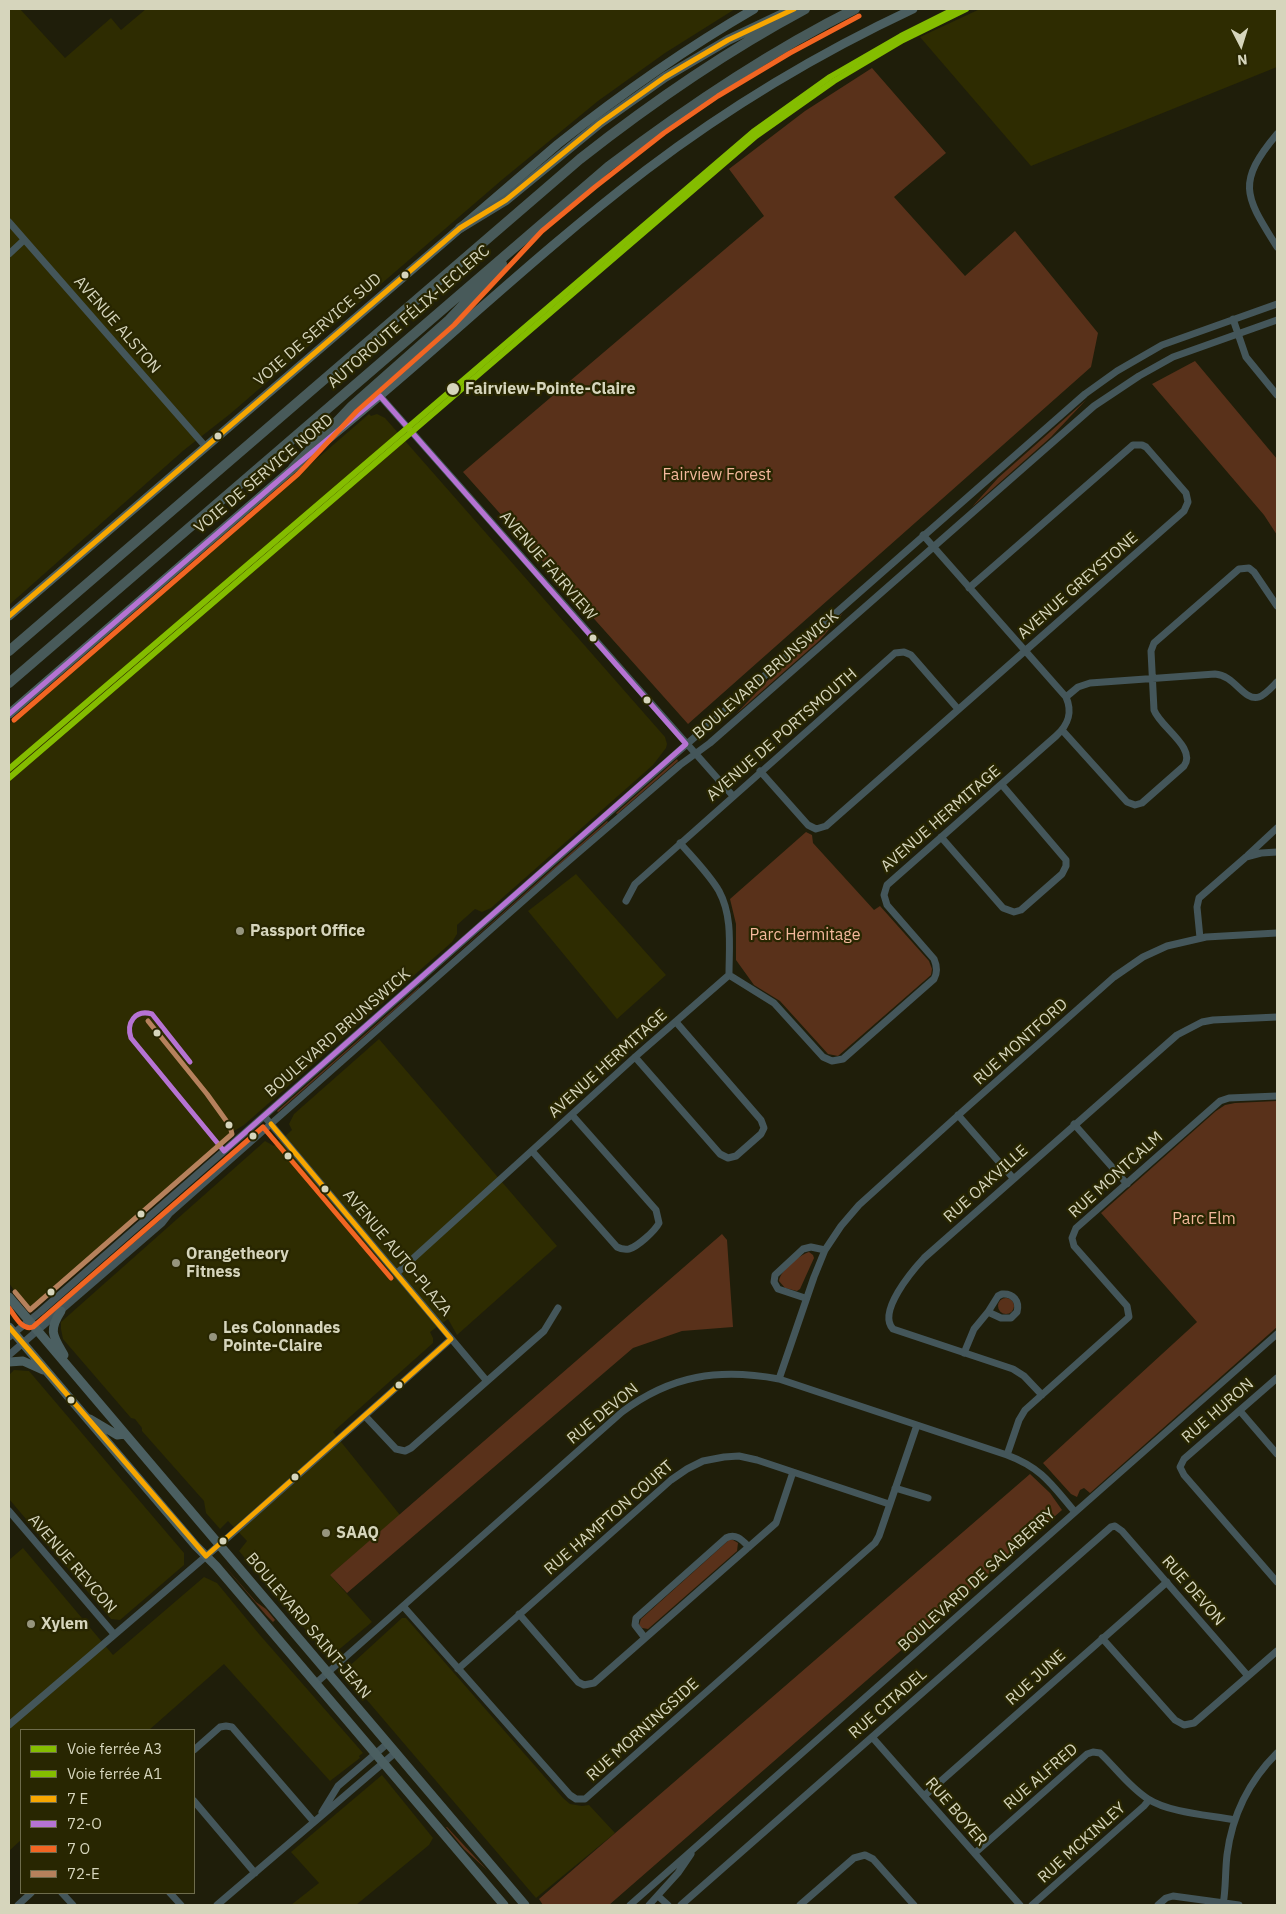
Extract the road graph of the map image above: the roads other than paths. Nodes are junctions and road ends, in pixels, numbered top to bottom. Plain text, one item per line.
1 (754, 9) edge
2 (794, 9) edge
3 (805, 9) edge
4 (855, 9) edge
5 (913, 9) edge
6 (1277, 134) edge
7 (9, 222) edge
8 (537, 226) junction
9 (460, 228) junction
10 (24, 240) junction
11 (1277, 247) edge
12 (9, 254) edge
13 (1277, 304) edge
14 (1233, 320) junction
15 (1277, 320) edge
16 (1238, 334) junction
17 (1277, 395) edge
18 (380, 396) junction
19 (205, 446) junction
20 (293, 468) junction
21 (923, 535) junction
22 (934, 547) junction
23 (969, 588) junction
24 (1277, 606) edge
25 (9, 616) edge
26 (9, 651) edge
27 (1025, 651) junction
28 (1152, 679) junction
29 (9, 682) edge
30 (1277, 682) edge
31 (1066, 697) junction
32 (958, 709) junction
33 (9, 714) edge
34 (1062, 730) junction
35 (686, 744) junction
36 (696, 754) junction
37 (760, 771) junction
38 (1002, 785) junction
39 (733, 796) junction
40 (1277, 828) edge
41 (941, 837) junction
42 (680, 843) junction
43 (1277, 852) edge
44 (1246, 857) junction
45 (626, 901) dead end
46 (1277, 933) edge
47 (1200, 938) junction
48 (729, 975) junction
49 (1277, 1017) edge
50 (676, 1022) junction
51 (635, 1057) junction
52 (1277, 1096) edge
53 (572, 1115) junction
54 (958, 1115) junction
55 (264, 1116) junction
56 (271, 1124) junction
57 (1074, 1124) junction
58 (532, 1151) junction
59 (1013, 1178) junction
60 (1127, 1184) junction
61 (825, 1250) junction
62 (397, 1273) junction
63 (9, 1297) edge
64 (805, 1298) junction
65 (558, 1308) dead end
66 (61, 1311) junction
67 (988, 1312) dead end
68 (29, 1321) junction
69 (37, 1331) junction
70 (11, 1332) edge
71 (1277, 1334) edge
72 (451, 1339) junction
73 (23, 1343) junction
74 (964, 1353) junction
75 (9, 1355) edge
76 (9, 1362) edge
77 (46, 1371) junction
78 (77, 1376) junction
79 (1277, 1378) edge
80 (779, 1379) junction
81 (486, 1380) junction
82 (1042, 1395) junction
83 (1240, 1411) junction
84 (84, 1416) junction
85 (365, 1416) junction
86 (916, 1425) junction
87 (125, 1434) junction
88 (1277, 1454) edge
89 (1007, 1455) junction
90 (793, 1472) junction
91 (895, 1488) junction
92 (928, 1498) dead end
93 (889, 1504) junction
94 (9, 1511) edge
95 (1075, 1512) junction
96 (1115, 1526) joint
97 (219, 1545) junction
98 (749, 1547) junction
99 (206, 1556) junction
100 (1167, 1582) junction
101 (1277, 1582) edge
102 (403, 1606) junction
103 (519, 1614) junction
104 (114, 1634) junction
105 (645, 1638) junction
106 (1102, 1638) junction
107 (1277, 1651) edge
108 (458, 1669) junction
109 (328, 1673) junction
110 (1248, 1676) junction
111 (316, 1683) junction
112 (9, 1725) edge
113 (872, 1737) junction
114 (388, 1743) junction
115 (195, 1749) edge
116 (396, 1752) junction
117 (376, 1753) junction
118 (1277, 1754) edge
119 (384, 1763) junction
120 (924, 1796) junction
121 (1148, 1800) junction
122 (195, 1802) edge
123 (317, 1819) junction
124 (1235, 1820) junction
125 (696, 1848) junction
126 (974, 1853) junction
127 (254, 1873) junction
128 (30, 1894) edge
129 (63, 1894) edge
130 (171, 1894) edge
131 (658, 1896) junction
132 (1224, 1904) edge
133 (18, 1905) edge
134 (73, 1905) edge
135 (181, 1905) edge
136 (217, 1905) edge
137 (504, 1905) edge
138 (525, 1905) edge
139 (630, 1905) edge
140 (649, 1905) edge
141 (668, 1905) edge
142 (681, 1905) edge
143 (800, 1905) edge
144 (914, 1905) edge
145 (1020, 1905) edge
146 (1032, 1905) edge
147 (1158, 1905) edge
148 (1239, 1905) edge

1 - 9 main road, VOIE DE SERVICE SUD
2 - 9 highway
3 - 26 highway, AUTOROUTE FÉLIX-LECLERC
4 - 8 highway, AUTOROUTE FÉLIX-LECLERC
5 - 18 main road, VOIE DE SERVICE NORD
6 - 11 street
7 - 10 street, AVENUE ALSTON
8 - 20 highway
8 - 29 highway, AUTOROUTE FÉLIX-LECLERC
9 - 19 main road, VOIE DE SERVICE SUD
10 - 12 street
10 - 19 street, AVENUE ALSTON
13 - 14 street, BOULEVARD BRUNSWICK
14 - 16 street
14 - 21 street, BOULEVARD BRUNSWICK
15 - 16 street, BOULEVARD BRUNSWICK
16 - 17 street
16 - 22 street, BOULEVARD BRUNSWICK
18 - 20 main road, VOIE DE SERVICE NORD
18 - 35 street, AVENUE FAIRVIEW
19 - 25 main road, VOIE DE SERVICE SUD
20 - 33 main road, VOIE DE SERVICE NORD
21 - 22 street
21 - 35 street, BOULEVARD BRUNSWICK
22 - 23 street
22 - 36 street, BOULEVARD BRUNSWICK
23 - 27 street
23 - 27 street, AVENUE GREYSTONE
24 - 28 street
27 - 31 street
27 - 32 street, AVENUE GREYSTONE
28 - 30 street
28 - 31 street
28 - 34 street
31 - 34 street
32 - 37 street, AVENUE DE PORTSMOUTH
32 - 37 street, AVENUE GREYSTONE
34 - 38 street, AVENUE HERMITAGE
35 - 36 street, AVENUE FAIRVIEW
35 - 55 street, BOULEVARD BRUNSWICK
36 - 39 street, AVENUE FAIRVIEW
36 - 56 street, BOULEVARD BRUNSWICK
37 - 39 street, AVENUE DE PORTSMOUTH
38 - 41 street, AVENUE HERMITAGE
38 - 41 street
39 - 42 street, AVENUE DE PORTSMOUTH
40 - 44 street
41 - 48 street, AVENUE HERMITAGE
42 - 45 street, AVENUE DE PORTSMOUTH
42 - 48 street
43 - 44 street
44 - 47 street
46 - 47 street, RUE MONTFORD
47 - 54 street, RUE MONTFORD
48 - 50 street, AVENUE HERMITAGE
49 - 57 street, RUE OAKVILLE
50 - 51 street, AVENUE HERMITAGE
50 - 51 street
51 - 53 street, AVENUE HERMITAGE
52 - 60 street, RUE MONTCALM
53 - 58 street, AVENUE HERMITAGE
53 - 58 street
54 - 59 street
54 - 61 street, RUE MONTFORD
55 - 56 street, AVENUE AUTO-PLAZA
55 - 68 street, BOULEVARD BRUNSWICK
56 - 62 street, AVENUE AUTO-PLAZA
56 - 66 street, BOULEVARD BRUNSWICK
57 - 59 street, RUE OAKVILLE
57 - 60 street
58 - 62 street, AVENUE HERMITAGE
59 - 74 street, RUE OAKVILLE
60 - 82 street, RUE MONTCALM
61 - 64 street, RUE MONTFORD
61 - 64 street
62 - 72 street, AVENUE AUTO-PLAZA
63 - 68 main road, BOULEVARD SAINT-JEAN
64 - 80 street, RUE MONTFORD
65 - 81 street
66 - 69 street, BOULEVARD BRUNSWICK
66 - 78 main road
67 - 74 street
68 - 69 main road, BOULEVARD SAINT-JEAN
68 - 70 street, BOULEVARD BRUNSWICK
69 - 73 street, BOULEVARD BRUNSWICK
69 - 78 main road, BOULEVARD SAINT-JEAN
70 - 73 main road, BOULEVARD SAINT-JEAN
71 - 95 street, BOULEVARD DE SALABERRY
72 - 81 street, AVENUE AUTO-PLAZA
72 - 85 street
73 - 75 street, BOULEVARD BRUNSWICK
73 - 77 main road, BOULEVARD SAINT-JEAN
74 - 82 street, RUE OAKVILLE
76 - 77 main road
77 - 84 main road, BOULEVARD SAINT-JEAN
78 - 87 main road, BOULEVARD SAINT-JEAN
79 - 83 street, RUE HURON
80 - 86 street, RUE DEVON
80 - 102 street, RUE DEVON
81 - 85 street
82 - 89 street, RUE MONTCALM
83 - 88 street
83 - 101 street, RUE HURON
84 - 87 main road
84 - 99 main road, BOULEVARD SAINT-JEAN
85 - 97 street
86 - 89 street, RUE DEVON
86 - 91 street, RUE MORNINGSIDE
87 - 97 main road, BOULEVARD SAINT-JEAN
89 - 95 street, RUE DEVON
90 - 93 street, RUE HAMPTON COURT
90 - 98 street
90 - 103 street, RUE HAMPTON COURT
91 - 92 street
91 - 93 street, RUE MORNINGSIDE
93 - 108 street, RUE MORNINGSIDE
94 - 104 street, AVENUE REVCON
95 - 125 street, BOULEVARD DE SALABERRY
96 - 100 street, RUE DEVON
96 - 113 street, RUE CITADEL
97 - 99 street
97 - 109 main road, BOULEVARD SAINT-JEAN
98 - 105 street
98 - 105 street
99 - 104 street
99 - 111 main road, BOULEVARD SAINT-JEAN
100 - 106 street, RUE JUNE
100 - 110 street, RUE DEVON
102 - 108 street, RUE MORNINGSIDE
102 - 109 street, RUE DEVON
103 - 105 street
103 - 108 street, RUE HAMPTON COURT
104 - 112 street
106 - 110 street
106 - 120 street, RUE JUNE
107 - 110 street
109 - 111 street, RUE DEVON
109 - 114 main road, BOULEVARD SAINT-JEAN
111 - 117 main road, BOULEVARD SAINT-JEAN
113 - 120 street, RUE BOYER
113 - 142 street, RUE CITADEL
114 - 116 main road, BOULEVARD SAINT-JEAN
114 - 117 street
115 - 123 street
116 - 119 street
116 - 138 main road, BOULEVARD SAINT-JEAN
117 - 119 main road, BOULEVARD SAINT-JEAN
117 - 123 street
118 - 124 street
119 - 123 street
119 - 137 main road, BOULEVARD SAINT-JEAN
120 - 126 street, RUE BOYER
121 - 124 street, RUE ALFRED
121 - 126 street, RUE ALFRED
121 - 146 street, RUE MCKINLEY
122 - 127 street
123 - 127 street
124 - 132 street
125 - 131 street, BOULEVARD DE SALABERRY
125 - 139 street, BOULEVARD DE SALABERRY
126 - 145 street, RUE BOYER
127 - 136 street
128 - 133 street
129 - 134 street
130 - 135 street
131 - 140 street, BOULEVARD DE SALABERRY
131 - 141 street
132 - 147 street
132 - 148 street
143 - 144 street

